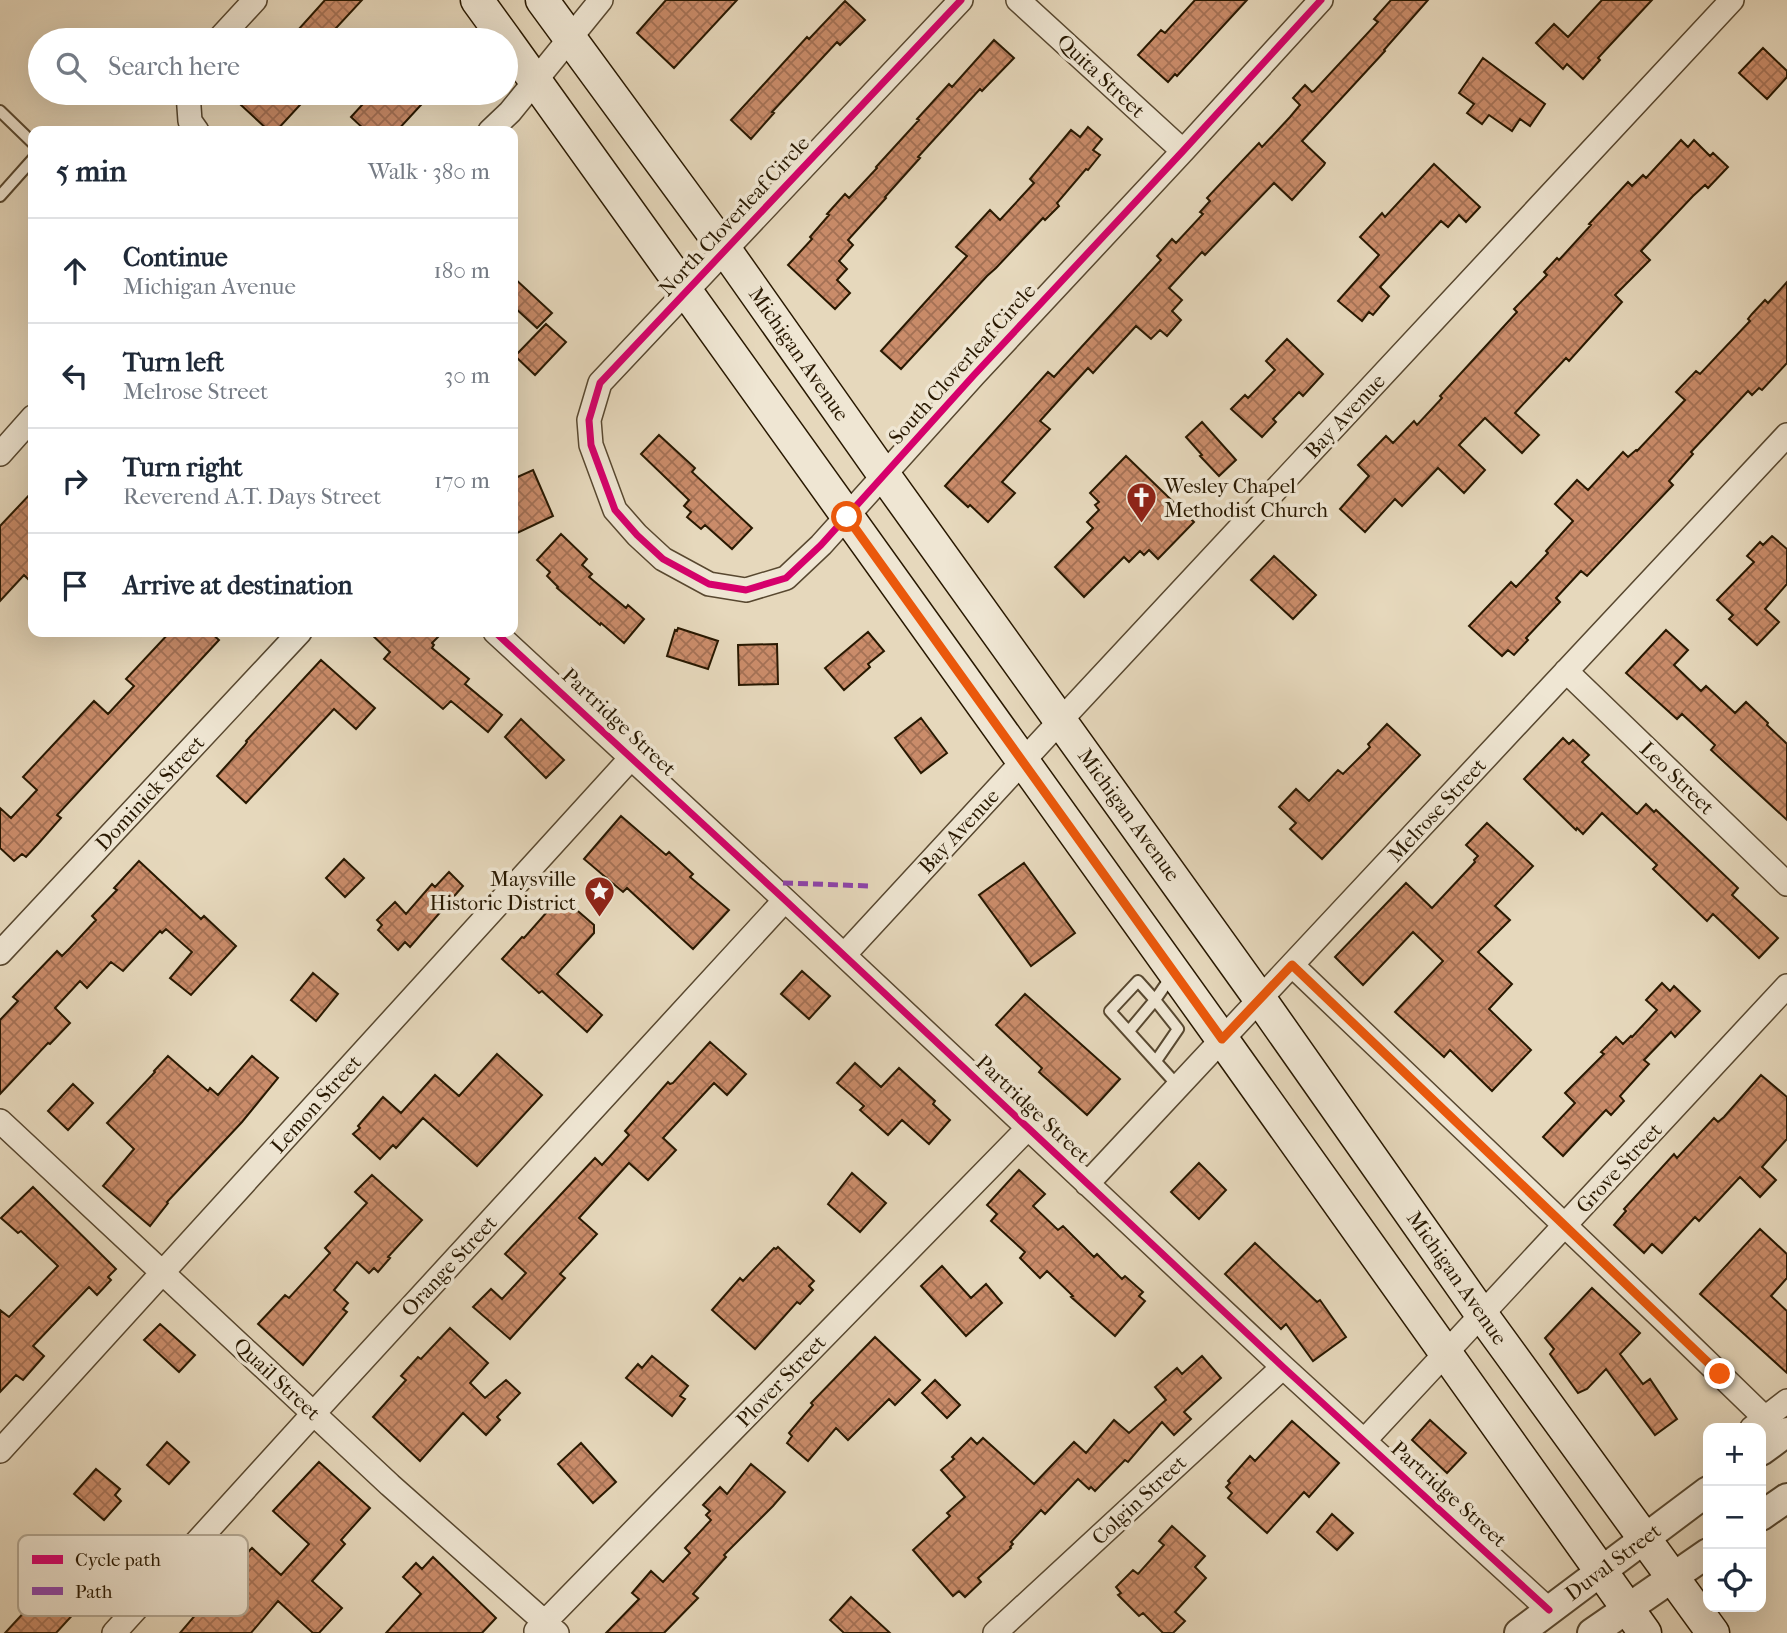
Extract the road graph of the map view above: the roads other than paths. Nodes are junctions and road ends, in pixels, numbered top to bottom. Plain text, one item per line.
1 (255, 0) edge
2 (477, 0) edge
3 (542, 0) edge
4 (601, 0) edge
5 (961, 0) edge
6 (1018, 0) edge
7 (1321, 0) edge
8 (1732, 0) edge
9 (229, 28) edge
10 (497, 28) edge
11 (570, 38) junction
12 (518, 57) edge
13 (535, 81) junction
14 (518, 102) edge
15 (189, 105) edge
16 (516, 105) edge
17 (0, 111) edge
18 (194, 126) edge
19 (495, 126) edge
20 (28, 138) edge
21 (1183, 151) junction
22 (28, 165) edge
23 (0, 196) edge
24 (726, 251) junction
25 (686, 293) junction
26 (28, 423) edge
27 (1787, 435) edge
28 (0, 454) edge
29 (884, 475) junction
30 (603, 478) joint
31 (847, 517) junction
32 (295, 637) edge
33 (500, 637) edge
34 (1566, 671) junction
35 (1061, 720) junction
36 (631, 758) junction
37 (1023, 762) junction
38 (1787, 884) edge
39 (785, 900) junction
40 (0, 953) edge
41 (844, 956) junction
42 (1292, 965) junction
43 (1174, 973) junction
44 (1787, 986) edge
45 (1260, 999) junction
46 (1155, 1000) junction
47 (1129, 1031) junction
48 (1222, 1039) junction
49 (1156, 1061) junction
50 (1178, 1086) junction
51 (0, 1121) edge
52 (1028, 1128) junction
53 (1087, 1184) junction
54 (1404, 1204) junction
55 (1565, 1226) junction
56 (1357, 1230) junction
57 (163, 1273) junction
58 (1482, 1315) junction
59 (1445, 1354) junction
60 (1283, 1367) junction
61 (1787, 1401) edge
62 (314, 1413) junction
63 (1768, 1426) edge
64 (1364, 1441) junction
65 (0, 1451) edge
66 (1703, 1495) edge
67 (1787, 1498) edge
68 (1766, 1513) edge
69 (203, 1535) edge
70 (1644, 1538) junction
71 (1703, 1557) edge
72 (1601, 1571) junction
73 (1673, 1578) junction
74 (1549, 1610) junction
75 (129, 1616) edge
76 (1636, 1621) edge
77 (545, 1629) edge
78 (114, 1633) edge
79 (995, 1633) edge
80 (1519, 1633) edge
81 (1592, 1633) edge
82 (1713, 1633) edge

1 - 9 street
2 - 10 main road
3 - 11 main road, Michigan Avenue
4 - 11 street
5 - 24 street, North Cloverleaf Circle
6 - 21 street, Quita Street
7 - 21 street, South Cloverleaf Circle
8 - 35 street, Bay Avenue
11 - 13 street
11 - 24 main road, Michigan Avenue
12 - 13 main road
13 - 14 street
13 - 25 main road
15 - 18 street
16 - 19 street
17 - 20 lane
21 - 29 street, South Cloverleaf Circle
22 - 23 lane
24 - 25 street, North Cloverleaf Circle
24 - 29 main road, Michigan Avenue
25 - 30 street, North Cloverleaf Circle
25 - 31 main road
26 - 28 street
27 - 34 street, Melrose Street
29 - 31 street, South Cloverleaf Circle
29 - 35 main road, Michigan Avenue
30 - 31 street, South Cloverleaf Circle
31 - 37 main road
32 - 40 street, Dominick Street
33 - 36 street, Partridge Street
34 - 38 street, Leo Street
34 - 42 street, Melrose Street
35 - 37 street, Bay Avenue
35 - 45 main road, Michigan Avenue
36 - 39 street, Partridge Street
36 - 57 street, Lemon Street
37 - 41 street, Bay Avenue
37 - 43 main road
39 - 41 street, Partridge Street
39 - 62 street, Orange Street
41 - 52 street, Partridge Street
42 - 45 street, Melrose Street
42 - 55 street
43 - 46 lane
43 - 48 main road
44 - 55 street, Grove Street
45 - 48 street, Melrose Street
45 - 54 main road, Michigan Avenue
46 - 47 lane
46 - 47 lane
46 - 49 lane
47 - 49 lane
48 - 50 street, Melrose Street
48 - 56 main road
49 - 50 lane
50 - 53 street, Melrose Street
51 - 57 street, Quail Street
52 - 53 street, Partridge Street
52 - 77 street, Plover Street
53 - 60 street, Partridge Street
54 - 56 main road
54 - 58 main road, Michigan Avenue
55 - 58 street, Grove Street
55 - 63 street
56 - 59 main road
57 - 62 street, Quail Street
57 - 65 street, Lemon Street
58 - 59 street, Grove Street
58 - 70 main road, Michigan Avenue
59 - 64 street, Grove Street
59 - 72 main road
60 - 64 street, Partridge Street
60 - 79 street, Colgin Street
61 - 63 street
62 - 69 street, Orange Street
62 - 77 street, Quail Street
64 - 74 street, Partridge Street
66 - 70 street, Duval Street
67 - 68 street
70 - 72 street, Duval Street
70 - 73 main road, Michigan Avenue
71 - 73 street
72 - 74 street, Duval Street
72 - 76 main road
73 - 76 street
73 - 82 main road, Michigan Avenue
74 - 80 street, Duval Street
75 - 78 street, Orange Street
76 - 81 street

